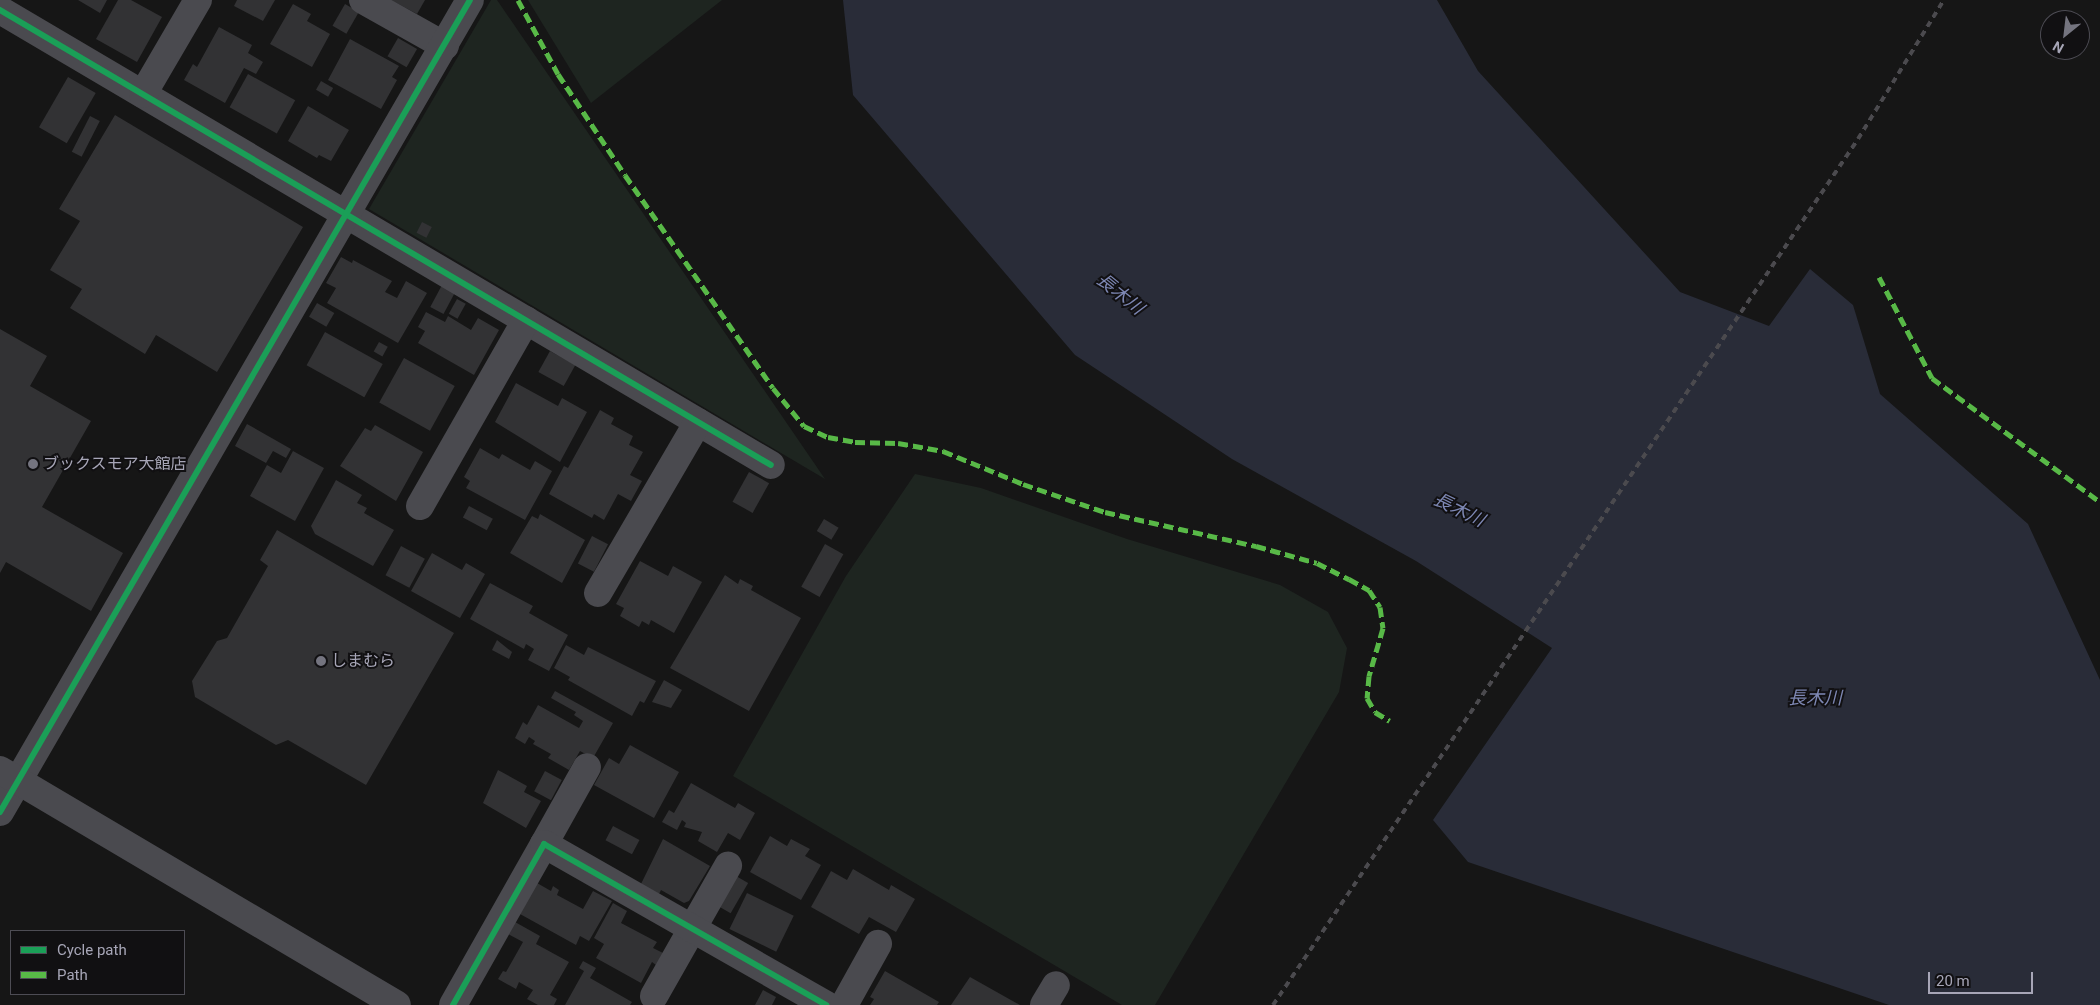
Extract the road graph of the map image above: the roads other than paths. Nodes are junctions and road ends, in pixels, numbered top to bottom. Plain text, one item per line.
1 (198, 0) edge
2 (363, 0) edge
3 (470, 0) edge
4 (4, 7) edge
5 (445, 46) junction
6 (143, 94) junction
7 (345, 213) junction
8 (526, 320) junction
9 (698, 422) junction
10 (771, 465) dead end
11 (420, 506) dead end
12 (598, 593) dead end
13 (587, 767) dead end
14 (9, 775) edge
15 (0, 812) edge
16 (544, 844) junction
17 (728, 866) dead end
18 (693, 927) junction
19 (878, 944) dead end
20 (654, 996) dead end
21 (397, 1005) edge
22 (453, 1005) edge
23 (826, 1005) edge
24 (844, 1005) edge

1 - 6 street
2 - 5 street
3 - 5 street
4 - 6 street
5 - 7 street
6 - 7 street
7 - 8 street
7 - 14 street
8 - 9 street
8 - 11 street
9 - 10 street
9 - 12 street
13 - 16 street
14 - 15 street
14 - 21 street
16 - 18 street
16 - 22 street
17 - 18 street
18 - 20 street
18 - 23 street
19 - 24 street

